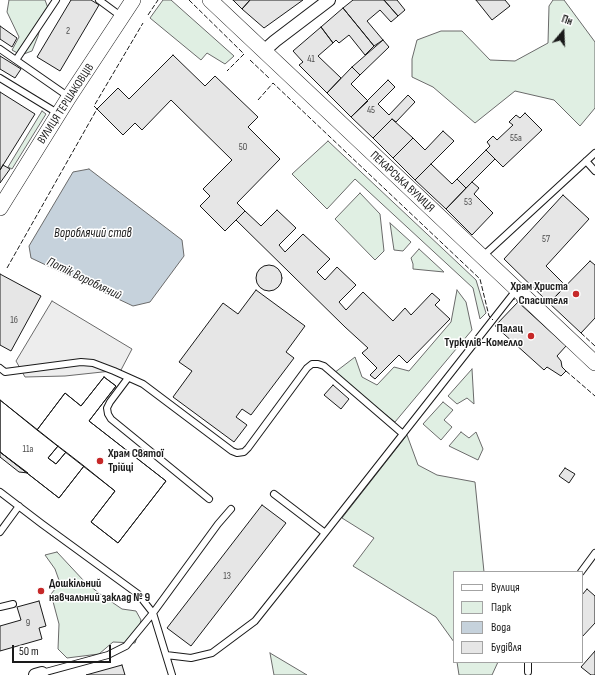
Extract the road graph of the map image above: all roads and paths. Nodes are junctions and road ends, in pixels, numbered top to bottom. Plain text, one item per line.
1 (56, 0) edge
2 (99, 0) edge
3 (133, 0) edge
4 (210, 0) edge
5 (329, 0) edge
6 (122, 17) junction
7 (0, 49) edge
8 (265, 50) junction
9 (16, 60) junction
10 (0, 78) edge
11 (69, 97) junction
12 (59, 114) junction
13 (595, 153) edge
14 (586, 161) junction
15 (595, 171) edge
16 (0, 208) edge
17 (482, 257) junction
18 (517, 290) junction
19 (595, 363) edge
20 (0, 368) edge
21 (128, 378) junction
22 (403, 434) junction
23 (0, 492) edge
24 (274, 494) dead end
25 (209, 499) dead end
26 (19, 506) junction
27 (231, 509) dead end
28 (0, 532) edge
29 (325, 533) junction
30 (595, 553) edge
31 (582, 571) edge
32 (13, 604) dead end
33 (0, 607) edge
34 (153, 613) junction
35 (166, 656) junction
36 (528, 663) edge
37 (528, 672) dead end
38 (38, 674) edge
39 (172, 675) edge

1 - 9 lane
2 - 6 lane
3 - 6 street, ВУЛИЦЯ ТЕРШАКОВЦІВ
4 - 8 street, ПЕКАРСЬКА ВУЛИЦЯ
5 - 8 street
6 - 11 street, ВУЛИЦЯ ТЕРШАКОВЦІВ
7 - 9 lane
8 - 17 street, ПЕКАРСЬКА ВУЛИЦЯ
9 - 11 lane
10 - 12 lane
11 - 12 street, ВУЛИЦЯ ТЕРШАКОВЦІВ
12 - 16 street, ВУЛИЦЯ ТЕРШАКОВЦІВ
13 - 14 lane
14 - 15 lane
14 - 17 lane
17 - 18 street, ПЕКАРСЬКА ВУЛИЦЯ
18 - 19 street, ПЕКАРСЬКА ВУЛИЦЯ
18 - 22 lane
20 - 21 lane
21 - 22 lane
21 - 25 lane
22 - 29 lane
23 - 26 lane
24 - 29 lane
26 - 28 lane
26 - 34 lane
27 - 34 lane
29 - 35 lane
30 - 31 lane
32 - 33 lane
34 - 35 lane
34 - 38 lane
35 - 39 lane
36 - 37 lane

